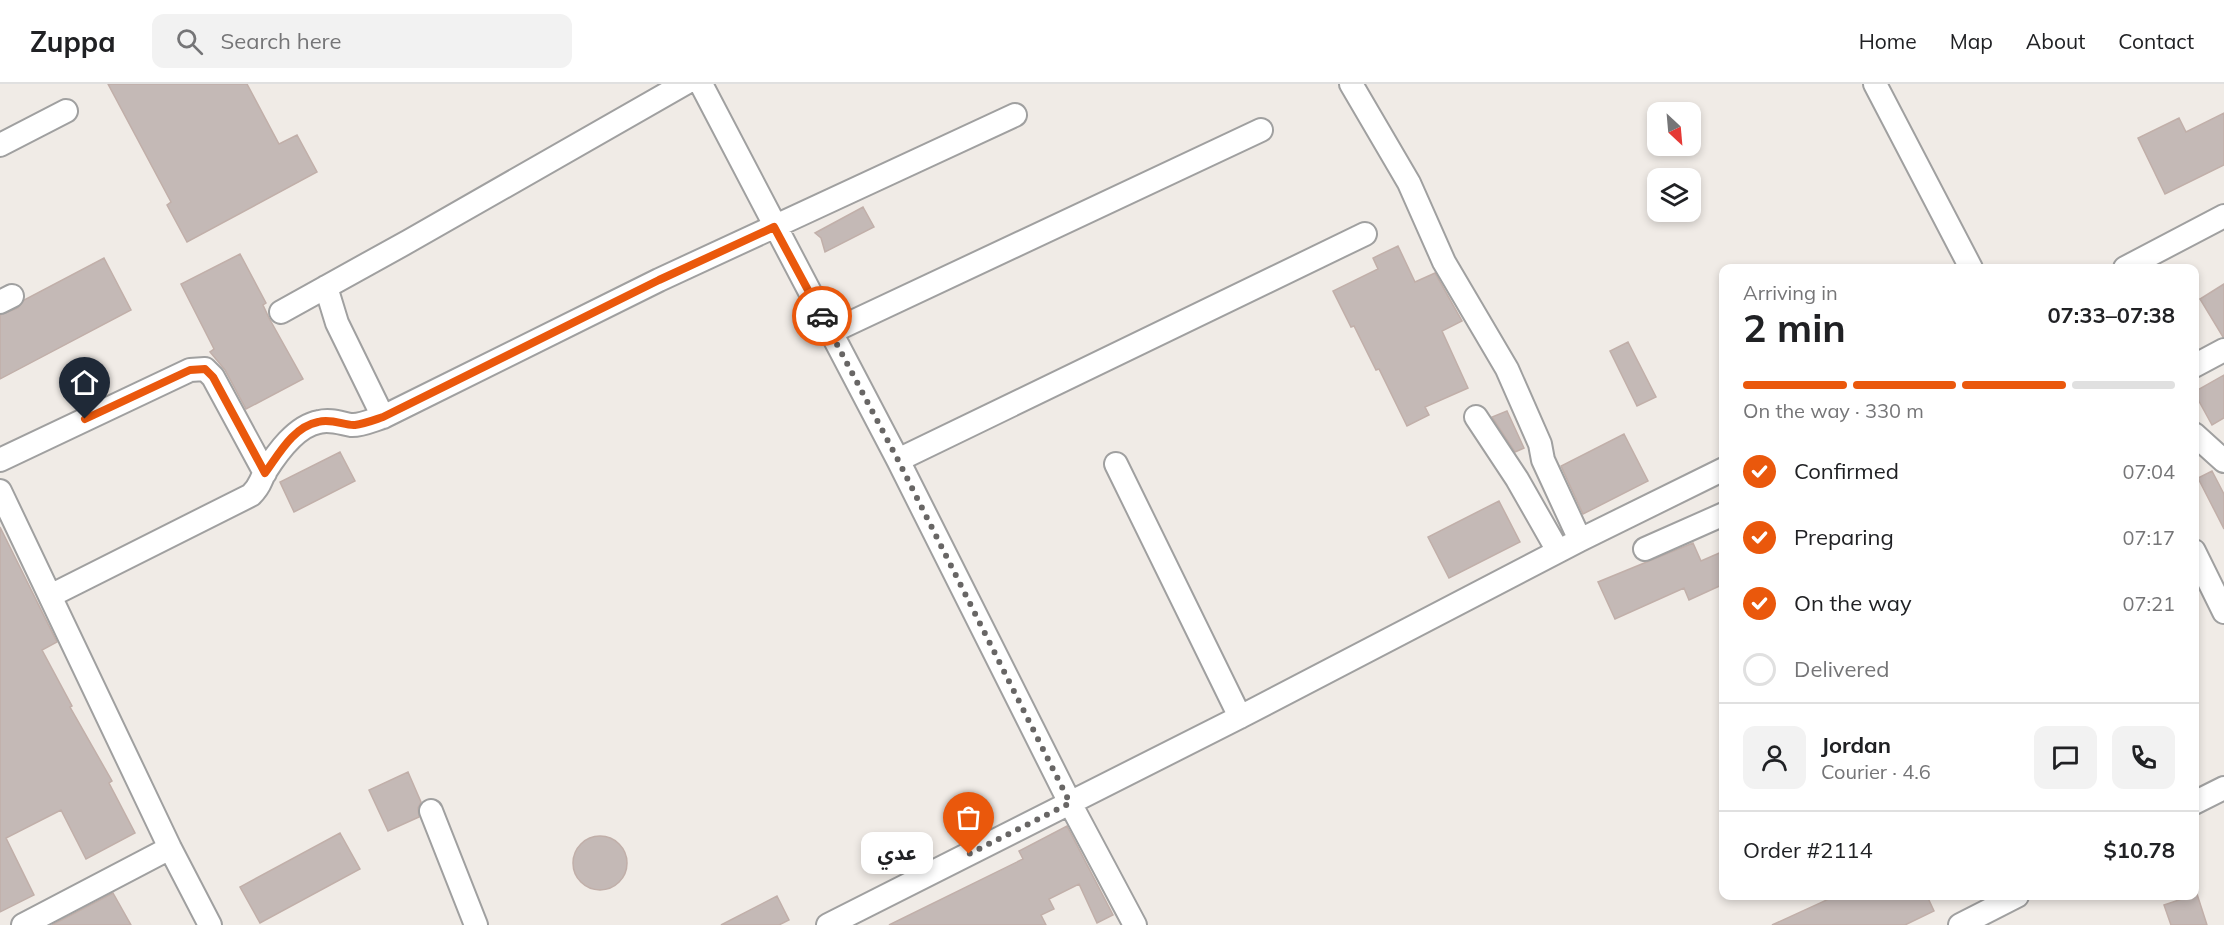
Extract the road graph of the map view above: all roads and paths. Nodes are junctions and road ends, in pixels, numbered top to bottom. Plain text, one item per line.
1 (684, 84) edge
2 (701, 84) edge
3 (1351, 84) edge
4 (1875, 84) edge
5 (66, 111) dead end
6 (1015, 116) dead end
7 (1261, 129) dead end
8 (0, 145) edge
9 (2224, 216) edge
10 (774, 227) junction
11 (1365, 234) dead end
12 (1969, 264) edge
13 (2133, 264) edge
14 (326, 287) junction
15 (281, 312) dead end
16 (831, 332) junction
17 (2224, 350) edge
18 (2199, 363) edge
19 (383, 417) junction
20 (1476, 417) dead end
21 (2199, 438) edge
22 (0, 460) edge
23 (898, 460) junction
24 (2224, 461) edge
25 (1116, 464) dead end
26 (1719, 471) edge
27 (265, 473) junction
28 (0, 491) edge
29 (1719, 516) edge
30 (1580, 540) junction
31 (1645, 549) dead end
32 (1558, 551) junction
33 (2199, 560) edge
34 (50, 596) junction
35 (2222, 604) edge
36 (1240, 717) junction
37 (2224, 788) edge
38 (2199, 800) edge
39 (1070, 803) junction
40 (431, 811) dead end
41 (170, 848) junction
42 (2009, 900) edge
43 (23, 925) edge
44 (210, 925) edge
45 (476, 925) edge
46 (828, 925) edge
47 (1135, 925) edge
48 (1960, 925) edge

1 - 14 street
2 - 10 street
3 - 30 street
4 - 12 street
5 - 8 street
6 - 10 street
7 - 16 street
9 - 13 street
10 - 16 street
10 - 19 street
11 - 23 street
14 - 15 street
14 - 19 street
16 - 23 street
17 - 18 street
19 - 27 street
20 - 32 street
21 - 24 street
22 - 27 street
23 - 39 street
25 - 36 street
26 - 30 street
27 - 34 street
28 - 34 street
29 - 31 street
30 - 32 street
32 - 36 street
33 - 35 street
34 - 41 street
36 - 39 street
37 - 38 street
39 - 46 street
39 - 47 street
40 - 45 street
41 - 43 street
41 - 44 street
42 - 48 street

